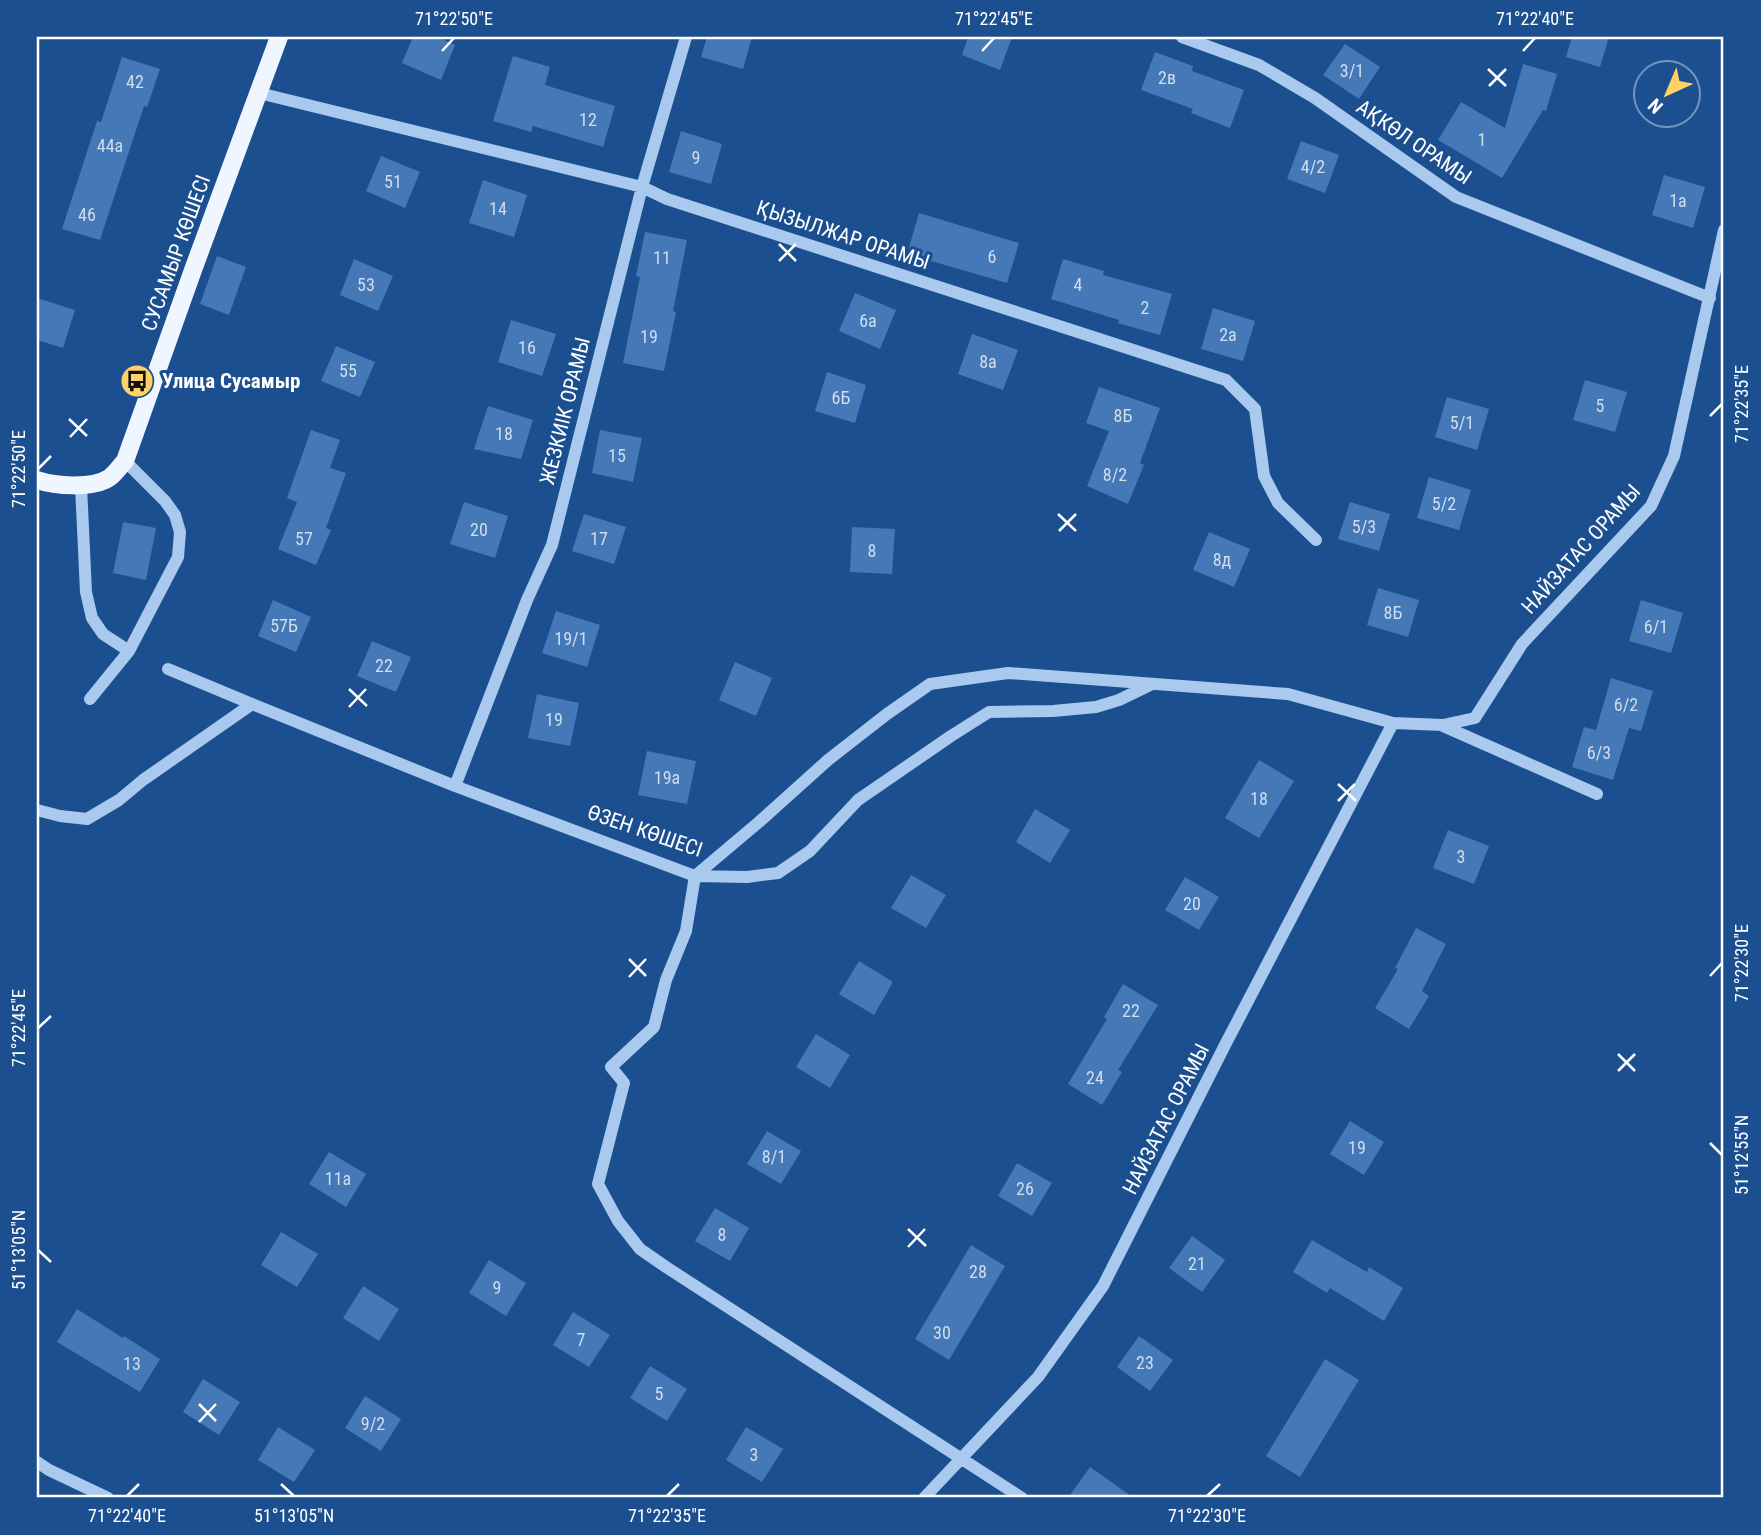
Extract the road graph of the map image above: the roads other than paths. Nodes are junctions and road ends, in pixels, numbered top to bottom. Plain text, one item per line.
1 (279, 37) edge
2 (686, 37) edge
3 (1182, 37) edge
4 (259, 93) junction
5 (642, 187) junction
6 (1724, 230) edge
7 (1710, 298) junction
8 (125, 461) junction
9 (37, 480) edge
10 (81, 486) junction
11 (1316, 540) dead end
12 (129, 650) junction
13 (168, 668) dead end
14 (1152, 684) junction
15 (90, 699) dead end
16 (252, 704) junction
17 (1393, 723) junction
18 (1443, 726) junction
19 (455, 786) junction
20 (1597, 794) dead end
21 (37, 810) edge
22 (695, 876) junction
23 (961, 1458) junction
24 (37, 1462) edge
25 (108, 1498) edge
26 (924, 1498) edge
27 (1022, 1498) edge

1 - 4 main road, СУСАМЫР КӨШЕСІ
2 - 5 street, ЖЕЗКИІК ОРАМЫ
3 - 7 street, АҚКӨЛ ОРАМЫ
4 - 5 street, ҚЫЗЫЛЖАР ОРАМЫ
4 - 8 main road, СУСАМЫР КӨШЕСІ
5 - 11 street, ҚЫЗЫЛЖАР ОРАМЫ
5 - 19 street, ЖЕЗКИІК ОРАМЫ
6 - 7 street, НАЙЗАТАС ОРАМЫ
7 - 18 street, НАЙЗАТАС ОРАМЫ
8 - 10 main road, СУСАМЫР КӨШЕСІ
8 - 12 street
9 - 10 main road
10 - 12 street
12 - 15 street
13 - 16 street, ӨЗЕН КӨШЕСІ
14 - 17 street, НАЙЗАТАС ОРАМЫ
14 - 22 street, ӨЗЕН КӨШЕСІ
14 - 22 street, НАЙЗАТАС ОРАМЫ
16 - 19 street, ӨЗЕН КӨШЕСІ
16 - 21 street
17 - 18 street, НАЙЗАТАС ОРАМЫ
17 - 23 street, НАЙЗАТАС ОРАМЫ
18 - 20 street
19 - 22 street, ӨЗЕН КӨШЕСІ
22 - 23 street
23 - 26 street, НАЙЗАТАС ОРАМЫ
23 - 27 street
24 - 25 street

